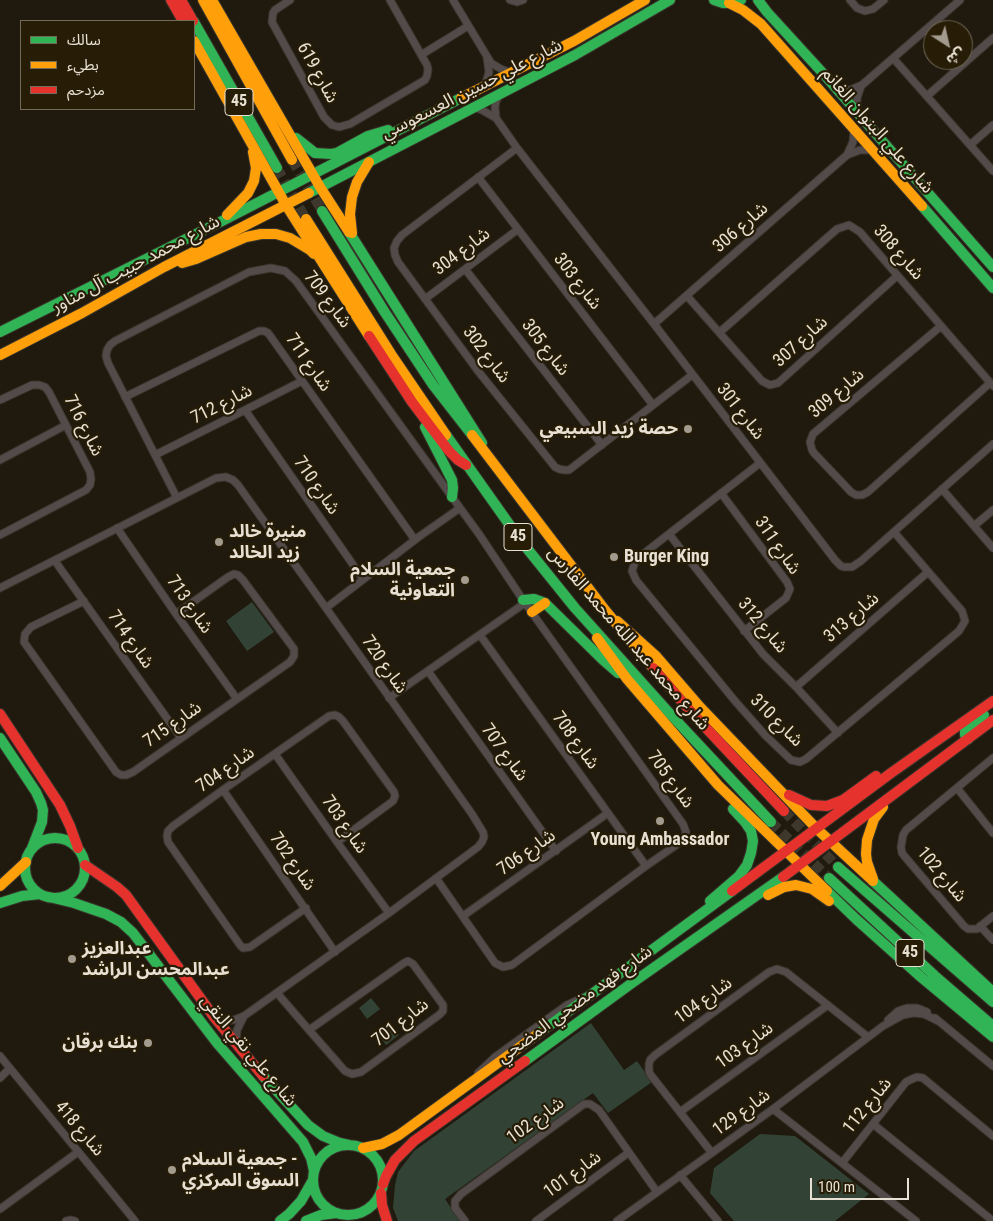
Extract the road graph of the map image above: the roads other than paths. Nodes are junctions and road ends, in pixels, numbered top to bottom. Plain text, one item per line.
1 (171, 0) edge
2 (181, 0) edge
3 (203, 0) edge
4 (212, 0) edge
5 (290, 0) edge
6 (390, 0) edge
7 (453, 0) edge
8 (510, 0) edge
9 (523, 0) edge
10 (646, 0) edge
11 (670, 0) edge
12 (714, 0) edge
13 (741, 0) edge
14 (758, 0) edge
15 (850, 0) edge
16 (884, 0) edge
17 (960, 0) edge
18 (729, 3) junction
19 (182, 20) edge
20 (193, 20) edge
21 (195, 24) edge
22 (468, 26) junction
23 (993, 38) edge
24 (195, 43) edge
25 (421, 55) junction
26 (487, 57) junction
27 (893, 58) junction
28 (511, 72) junction
29 (485, 86) junction
30 (862, 86) junction
31 (838, 89) junction
32 (502, 92) junction
33 (928, 96) junction
34 (472, 107) junction
35 (857, 112) junction
36 (496, 118) junction
37 (993, 125) edge
38 (403, 127) junction
39 (854, 128) junction
40 (288, 131) junction
41 (249, 137) junction
42 (970, 145) junction
43 (517, 148) junction
44 (874, 150) junction
45 (847, 155) junction
46 (292, 160) tunnel mouth
47 (370, 160) junction
48 (277, 168) tunnel mouth
49 (993, 171) edge
50 (313, 174) junction
51 (478, 177) junction
52 (320, 186) junction
53 (279, 192) junction
54 (286, 205) junction
55 (322, 211) tunnel mouth
56 (306, 219) tunnel mouth
57 (222, 221) junction
58 (517, 230) junction
59 (353, 239) junction
60 (975, 246) junction
61 (965, 256) junction
62 (323, 264) junction
63 (990, 264) edge
64 (164, 267) junction
65 (465, 269) junction
66 (977, 270) junction
67 (897, 276) junction
68 (993, 288) edge
69 (687, 296) junction
70 (425, 299) junction
71 (654, 324) junction
72 (941, 326) junction
73 (0, 332) edge
74 (720, 332) junction
75 (0, 355) edge
76 (692, 375) junction
77 (302, 381) junction
78 (992, 384) edge
79 (125, 397) junction
80 (0, 400) edge
81 (412, 402) junction
82 (653, 406) junction
83 (245, 410) junction
84 (66, 425) junction
85 (993, 444) edge
86 (602, 446) junction
87 (155, 455) junction
88 (487, 456) junction
89 (0, 460) edge
90 (760, 463) junction
91 (467, 466) junction
92 (942, 490) junction
93 (721, 493) junction
94 (452, 497) junction
95 (177, 498) junction
96 (460, 508) junction
97 (993, 510) edge
98 (974, 526) junction
99 (117, 528) junction
100 (894, 532) junction
101 (669, 534) junction
102 (0, 535) edge
103 (416, 540) junction
104 (993, 548) edge
105 (55, 561) junction
106 (928, 572) junction
107 (363, 580) junction
108 (0, 588) edge
109 (84, 601) junction
110 (524, 601) junction
111 (545, 603) junction
112 (326, 608) junction
113 (575, 608) junction
114 (532, 612) junction
115 (176, 614) junction
116 (612, 618) junction
117 (744, 631) junction
118 (480, 635) junction
119 (428, 672) junction
120 (627, 679) junction
121 (796, 687) junction
122 (390, 698) junction
123 (237, 699) junction
124 (993, 702) edge
125 (993, 708) edge
126 (0, 714) edge
127 (993, 720) edge
128 (838, 733) junction
129 (0, 738) edge
130 (181, 738) junction
131 (968, 739) junction
132 (922, 751) junction
133 (276, 754) junction
134 (993, 758) edge
135 (718, 785) junction
136 (777, 788) junction
137 (957, 788) junction
138 (223, 790) junction
139 (891, 796) junction
140 (784, 812) tunnel mouth
141 (608, 813) junction
142 (771, 822) tunnel mouth
143 (816, 829) junction
144 (992, 831) edge
145 (337, 842) junction
146 (830, 842) junction
147 (32, 849) junction
148 (79, 849) junction
149 (556, 851) junction
150 (786, 851) junction
151 (26, 862) junction
152 (85, 865) junction
153 (646, 866) junction
154 (800, 866) junction
155 (838, 867) tunnel mouth
156 (436, 878) junction
157 (828, 878) tunnel mouth
158 (875, 882) junction
159 (0, 886) edge
160 (45, 896) junction
161 (0, 903) edge
162 (306, 908) junction
163 (389, 913) junction
164 (702, 914) junction
165 (463, 916) junction
166 (993, 916) edge
167 (856, 919) junction
168 (980, 926) junction
169 (993, 940) edge
170 (688, 944) junction
171 (335, 952) junction
172 (993, 992) edge
173 (277, 993) junction
174 (993, 1002) edge
175 (828, 1005) junction
176 (244, 1016) junction
177 (214, 1017) junction
178 (993, 1026) edge
179 (310, 1030) junction
180 (868, 1037) junction
181 (993, 1037) edge
182 (236, 1045) junction
183 (0, 1056) edge
184 (993, 1066) edge
185 (10, 1068) junction
186 (0, 1078) edge
187 (289, 1104) junction
188 (773, 1109) junction
189 (277, 1112) junction
190 (680, 1112) junction
191 (421, 1118) junction
192 (873, 1124) junction
193 (428, 1130) junction
194 (993, 1136) edge
195 (349, 1144) junction
196 (362, 1148) junction
197 (78, 1152) junction
198 (628, 1153) junction
199 (712, 1153) junction
200 (842, 1163) junction
201 (314, 1175) junction
202 (680, 1175) junction
203 (382, 1188) junction
204 (657, 1192) junction
205 (0, 1209) edge
206 (342, 1213) junction
207 (66, 1221) edge
208 (74, 1221) edge
209 (135, 1221) edge
210 (280, 1221) edge
211 (306, 1221) edge
212 (359, 1221) edge
213 (388, 1221) edge
214 (465, 1221) edge
215 (536, 1221) edge
216 (617, 1221) edge
217 (718, 1221) edge
218 (916, 1221) edge
219 (993, 1221) edge

1 - 19 street
2 - 20 street, 45
3 - 46 street, 45
4 - 40 street
5 - 25 street, شارع 619
6 - 25 street, شارع 619
7 - 22 street
8 - 9 street
10 - 28 street, شارع علي حسين العسعوسي
11 - 32 street, شارع علي حسين العسعوسي
12 - 18 street
13 - 18 street
14 - 31 street, شارع علي البنوان الغانم
15 - 16 street
17 - 27 street
18 - 39 street, شارع علي البنوان الغانم
21 - 48 street, 45
22 - 25 street
22 - 26 street
23 - 33 street
24 - 41 street
26 - 28 street
26 - 29 street
27 - 30 street
27 - 33 street
28 - 29 street, شارع علي حسين العسعوسي
29 - 38 street, شارع علي حسين العسعوسي
30 - 31 street
30 - 35 street
31 - 35 street, شارع علي البنوان الغانم
32 - 34 street, شارع علي حسين العسعوسي
32 - 36 street
33 - 42 street
34 - 36 street, شارع 301
34 - 47 street, شارع علي حسين العسعوسي
35 - 60 street, شارع علي البنوان الغانم
36 - 43 street, شارع 301
37 - 42 street
38 - 40 street
38 - 50 street, شارع علي حسين العسعوسي
39 - 44 street, شارع علي البنوان الغانم
39 - 45 street
40 - 50 street
41 - 53 street
41 - 57 street
42 - 49 street
43 - 51 street, شارع 302
43 - 71 street, شارع 301
44 - 45 street, شارع 306
44 - 61 street, شارع علي البنوان الغانم
45 - 69 street, شارع 306
47 - 52 street, شارع علي حسين العسعوسي
47 - 59 street
50 - 52 street
50 - 53 street, شارع علي حسين العسعوسي
51 - 58 street, شارع 303
51 - 70 street, شارع 302
52 - 54 street, شارع علي حسين العسعوسي
52 - 59 street
53 - 54 street
53 - 57 street, شارع محمد حبيب آل مناور
54 - 62 street
54 - 64 street, شارع محمد حبيب آل مناور
55 - 88 street, شارع محمد عبد الله محمد الفارس / 45
56 - 91 street, شارع محمد عبد الله محمد الفارس / 45
57 - 73 street, شارع محمد حبيب آل مناور
58 - 65 street, شارع 304
58 - 82 street, شارع 303
59 - 88 street
60 - 61 street
60 - 63 street, شارع علي البنوان الغانم
61 - 66 street, شارع علي البنوان الغانم
62 - 64 street
62 - 81 street
63 - 66 street
64 - 75 street, شارع محمد حبيب آل مناور
65 - 70 street, شارع 304
65 - 86 street, شارع 305
66 - 68 street, شارع علي البنوان الغانم
67 - 72 street, شارع 308
67 - 74 street, شارع 308
67 - 74 street, شارع 307
69 - 71 street, شارع 306
69 - 74 street, شارع 307
70 - 86 street, شارع 302
71 - 76 street, شارع 301
72 - 78 street, شارع 308
72 - 78 street, شارع 309
76 - 82 street, شارع 302
76 - 90 street, شارع 301
77 - 79 street, شارع 711
77 - 83 street, شارع 712
77 - 103 street, شارع 711
79 - 87 street, شارع 709
79 - 94 street, شارع 709
80 - 84 street, شارع 716
81 - 91 street
81 - 94 street
82 - 86 street, شارع 302
83 - 87 street, شارع 712
83 - 107 street, شارع 710
84 - 89 street
84 - 102 street, شارع 716
85 - 92 street, شارع 301
87 - 95 street, شارع 709
88 - 116 street, شارع محمد عبد الله محمد الفارس / 45
90 - 93 street, شارع 310
90 - 100 street, شارع 301
91 - 113 street, شارع محمد عبد الله محمد الفارس / 45
92 - 98 street
92 - 100 street, شارع 301
93 - 101 street, شارع 310
93 - 117 street, شارع 311
94 - 96 street, شارع 709
95 - 99 street, شارع 720
95 - 112 street, شارع 720
96 - 103 street
96 - 110 street, شارع 709
97 - 98 street
98 - 104 street
99 - 105 street, شارع 720
99 - 115 street, شارع 713
100 - 106 street, شارع 310
101 - 117 street, شارع 312
101 - 128 street, شارع 310
103 - 107 street
105 - 108 street, شارع 720
105 - 109 street, شارع 714
106 - 121 street, شارع 313
106 - 128 street, شارع 310
107 - 112 street
109 - 130 street, شارع 714
109 - 130 street, شارع 715
110 - 111 street
110 - 114 street, شارع 705
110 - 118 street
111 - 114 street
111 - 120 street
112 - 122 street, شارع 720
113 - 120 street
113 - 142 street, شارع محمد عبد الله محمد الفارس / 45
114 - 153 street, شارع 705
115 - 123 street, شارع 713
115 - 123 street, شارع 715
116 - 136 street
116 - 140 street, شارع محمد عبد الله محمد الفارس / 45
117 - 121 street, شارع 312
118 - 119 street
118 - 141 street, شارع 708
119 - 122 street
119 - 149 street, شارع 707
120 - 135 street
121 - 128 street, شارع 312
122 - 156 street, شارع 720
123 - 130 street, شارع 715
124 - 132 street
125 - 131 street
126 - 148 street
127 - 131 street, شارع فهد مضحي المضحي
129 - 147 street
131 - 139 street, شارع فهد مضحي المضحي
132 - 136 street
132 - 143 street, شارع فهد مضحي المضحي
133 - 138 street, شارع 704
133 - 145 street, شارع 703
133 - 145 street, شارع 704
134 - 137 street, شارع 102
135 - 150 street
135 - 164 street
136 - 143 street
137 - 144 street
137 - 168 street, شارع 102
138 - 162 street, شارع 702
138 - 162 street, شارع 704
139 - 146 street, شارع فهد مضحي المضحي
139 - 158 street
141 - 149 street, شارع 706
141 - 153 street, شارع 708
143 - 146 street
143 - 150 street, شارع فهد مضحي المضحي
145 - 163 street, شارع 703
146 - 154 street, شارع فهد مضحي المضحي
146 - 158 street
147 - 148 street
147 - 151 street
148 - 152 street
149 - 165 street, شارع 706
150 - 154 street
150 - 164 street, شارع فهد مضحي المضحي
151 - 159 street
151 - 160 street
152 - 160 street
152 - 177 street, شارع علي نقي النقي
153 - 165 street, شارع 705
154 - 167 street
154 - 170 street, شارع فهد مضحي المضحي
155 - 174 street, 45
156 - 163 street, شارع 720
156 - 165 street, شارع 705
157 - 178 street, 45
158 - 172 street
160 - 161 street
160 - 189 street, شارع علي نقي النقي
162 - 171 street, شارع 702
163 - 171 street, شارع 720
164 - 191 street, شارع فهد مضحي المضحي
166 - 168 street
167 - 170 street
167 - 181 street
168 - 169 street
170 - 193 street, شارع فهد مضحي المضحي
171 - 173 street, شارع 720
173 - 176 street, شارع 720
173 - 179 street, شارع 701
175 - 180 street, شارع 104
175 - 190 street, شارع 103
175 - 190 street, شارع 104
176 - 177 street, شارع 720
176 - 182 street
177 - 182 street, شارع علي نقي النقي
179 - 179 street, شارع 701
180 - 184 street, شارع 129
180 - 188 street, شارع 129
182 - 187 street, شارع علي نقي النقي
183 - 185 street, شارع 418
185 - 186 street
185 - 197 street, شارع 418
187 - 189 street
187 - 195 street, شارع علي نقي النقي
188 - 199 street, شارع 129
188 - 200 street
189 - 201 street, شارع علي نقي النقي
190 - 199 street, شارع 104
191 - 193 street
191 - 196 street, شارع فهد مضحي المضحي
192 - 194 street, شارع 112
192 - 200 street, شارع 112
192 - 219 street
193 - 203 street, شارع فهد مضحي المضحي
195 - 196 street
195 - 201 street
196 - 203 street
197 - 205 street
197 - 209 street, شارع 418
198 - 204 street, شارع 102
198 - 214 street, شارع 102
198 - 215 street, شارع 101
199 - 202 street, شارع 129
200 - 218 street
201 - 206 street
201 - 210 street
202 - 204 street, شارع 129
202 - 217 street
203 - 206 street
203 - 213 street
204 - 216 street, شارع 129
206 - 211 street
206 - 212 street
207 - 208 street

